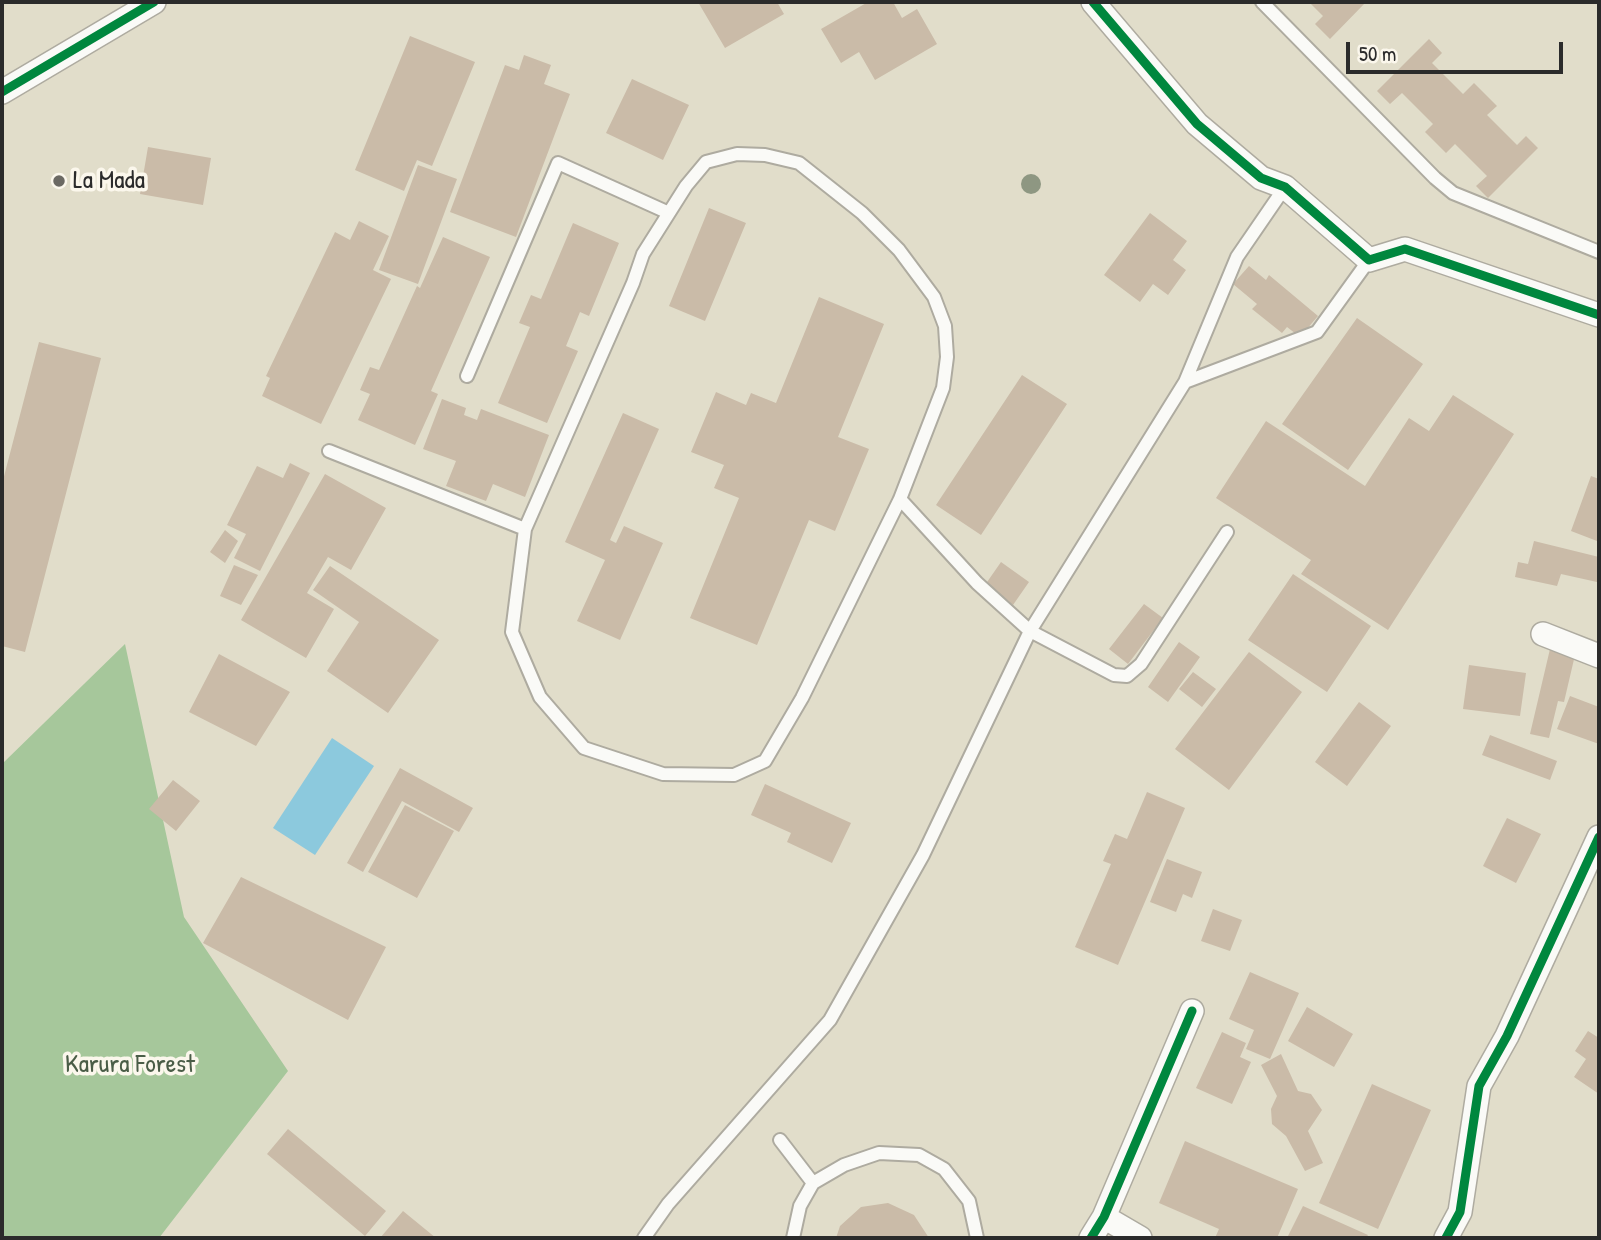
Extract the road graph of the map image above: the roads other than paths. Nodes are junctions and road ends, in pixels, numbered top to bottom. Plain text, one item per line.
1 (154, 2) edge
2 (1093, 2) edge
3 (1262, 2) edge
4 (2, 92) edge
5 (1285, 187) junction
6 (669, 213) junction
7 (1599, 252) edge
8 (1369, 260) junction
9 (1599, 315) edge
10 (467, 376) dead end
11 (1185, 382) junction
12 (329, 451) dead end
13 (900, 499) junction
14 (525, 529) junction
15 (1227, 532) dead end
16 (1030, 631) junction
17 (1543, 634) dead end
18 (1599, 656) edge
19 (1599, 837) edge
20 (1192, 1011) dead end
21 (780, 1140) dead end
22 (813, 1183) junction
23 (1104, 1217) junction
24 (645, 1238) edge
25 (793, 1238) edge
26 (977, 1238) edge
27 (1091, 1238) edge
28 (1140, 1238) edge
29 (1446, 1238) edge

1 - 4 street
2 - 5 street
3 - 7 lane
5 - 8 street
5 - 11 lane
6 - 10 lane
6 - 13 lane
6 - 14 lane
8 - 9 street
8 - 11 lane
11 - 16 lane
12 - 14 lane
13 - 14 lane
13 - 16 lane
15 - 16 lane
16 - 24 lane
17 - 18 street
19 - 29 street
20 - 23 street
21 - 22 lane
22 - 25 lane
22 - 26 lane
23 - 27 street
23 - 28 street

